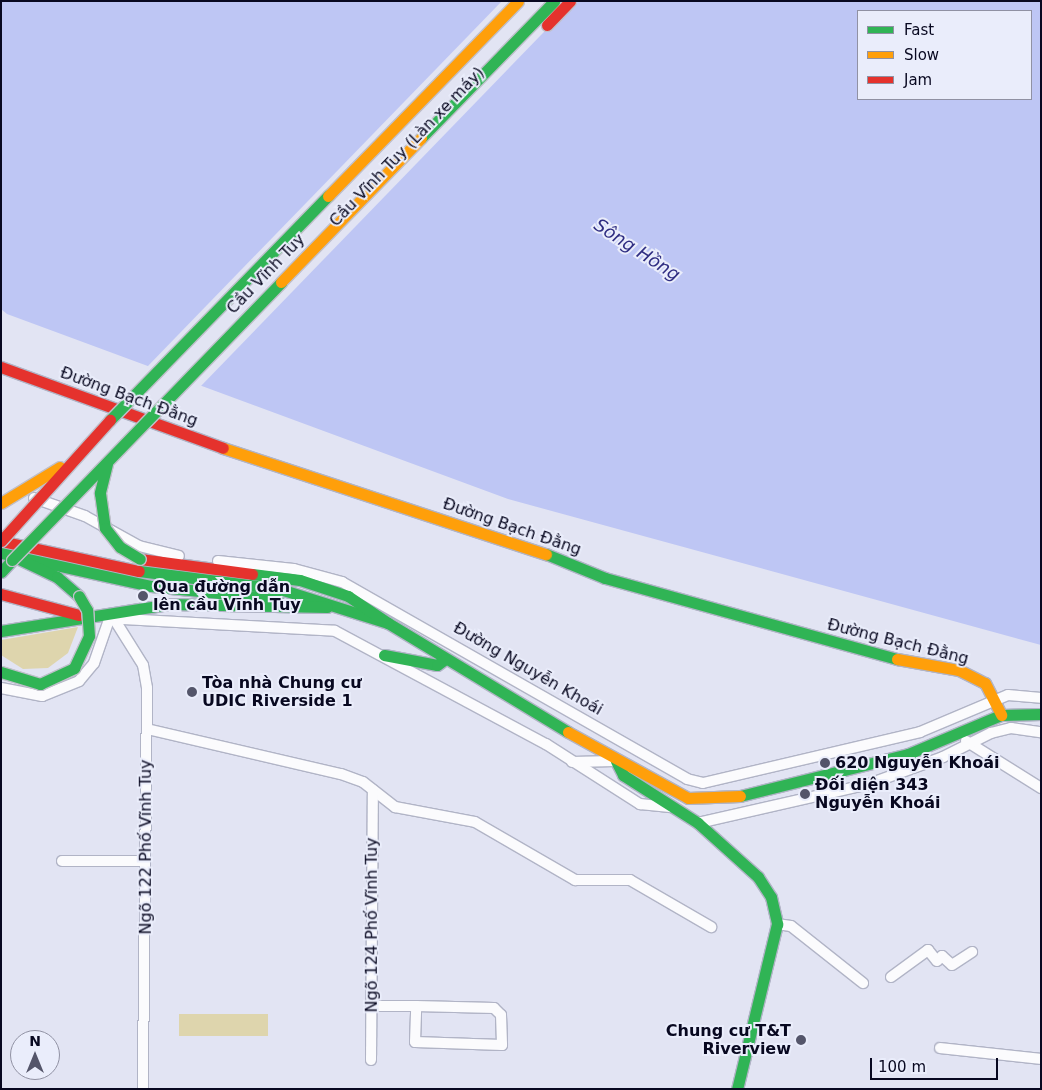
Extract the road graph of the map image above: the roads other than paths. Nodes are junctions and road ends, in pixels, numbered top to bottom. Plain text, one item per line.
1 (505, 1) edge
2 (518, 1) edge
3 (554, 1) edge
4 (570, 1) edge
5 (1, 367) edge
6 (112, 454) junction
7 (74, 458) junction
8 (1, 492) edge
9 (1, 503) edge
10 (1, 541) edge
11 (1, 553) edge
12 (13, 559) junction
13 (1, 571) edge
14 (1, 594) edge
15 (320, 603) junction
16 (333, 607) junction
17 (111, 614) junction
18 (80, 616) junction
19 (388, 623) junction
20 (1, 632) edge
21 (384, 655) junction
22 (444, 660) junction
23 (1, 672) edge
24 (1, 688) edge
25 (1041, 698) edge
26 (993, 700) junction
27 (1041, 714) edge
28 (1001, 715) junction
29 (147, 729) junction
30 (1041, 732) edge
31 (960, 733) junction
32 (969, 745) junction
33 (616, 761) junction
34 (571, 762) junction
35 (1041, 788) edge
36 (373, 790) junction
37 (670, 806) junction
38 (698, 823) junction
39 (62, 861) dead end
40 (144, 861) junction
41 (777, 924) junction
42 (711, 927) dead end
43 (972, 952) dead end
44 (891, 977) dead end
45 (863, 983) dead end
46 (372, 1006) junction
47 (416, 1006) junction
48 (940, 1048) dead end
49 (1041, 1059) edge
50 (372, 1060) dead end
51 (142, 1089) edge
52 (737, 1089) edge

1 - 7 main road, Cầu Vĩnh Tuy (Làn xe máy)
2 - 7 main road, Cầu Vĩnh Tuy, bridge
3 - 6 main road, Cầu Vĩnh Tuy, bridge
4 - 6 main road, Cầu Vĩnh Tuy (Làn xe máy), bridge
5 - 26 main road, Đường Bạch Đằng
6 - 12 main road, Cầu Vĩnh Tuy, bridge
6 - 19 main road, bridge
7 - 9 main road, bridge
7 - 10 main road, Cầu Vĩnh Tuy, bridge
8 - 26 street, Đường Nguyễn Khoái
10 - 15 main road, Đường Nguyễn Khoái
11 - 12 main road, Đường Nguyễn Khoái
12 - 13 main road, Cầu Vĩnh Tuy
12 - 15 main road, Đường Nguyễn Khoái
12 - 23 main road, bridge
14 - 18 main road
15 - 16 main road, Đường Nguyễn Khoái
16 - 17 main road
16 - 19 main road, Đường Nguyễn Khoái
17 - 18 main road
17 - 21 street
17 - 24 street
17 - 29 street, Ngõ 122 Phố Vĩnh Tuy
18 - 20 main road
19 - 22 main road, Đường Nguyễn Khoái
21 - 22 main road
21 - 34 street
22 - 33 main road, Đường Nguyễn Khoái
25 - 26 street, Đường Nguyễn Khoái
26 - 28 main road, Đường Bạch Đằng
27 - 28 main road, Đường Nguyễn Khoái
28 - 31 main road, Đường Nguyễn Khoái
29 - 36 street
29 - 40 street, Ngõ 122 Phố Vĩnh Tuy
30 - 32 street
31 - 32 street
31 - 33 main road, Đường Nguyễn Khoái
32 - 35 street
32 - 38 street
33 - 34 street
33 - 37 main road
34 - 37 street
36 - 42 street
36 - 46 street, Ngõ 124 Phố Vĩnh Tuy
37 - 38 main road
38 - 41 main road
39 - 40 street
40 - 51 street, Ngõ 122 Phố Vĩnh Tuy
41 - 45 street
41 - 52 main road
43 - 44 street
46 - 47 street
46 - 50 street, Ngõ 124 Phố Vĩnh Tuy
47 - 47 street
48 - 49 street

